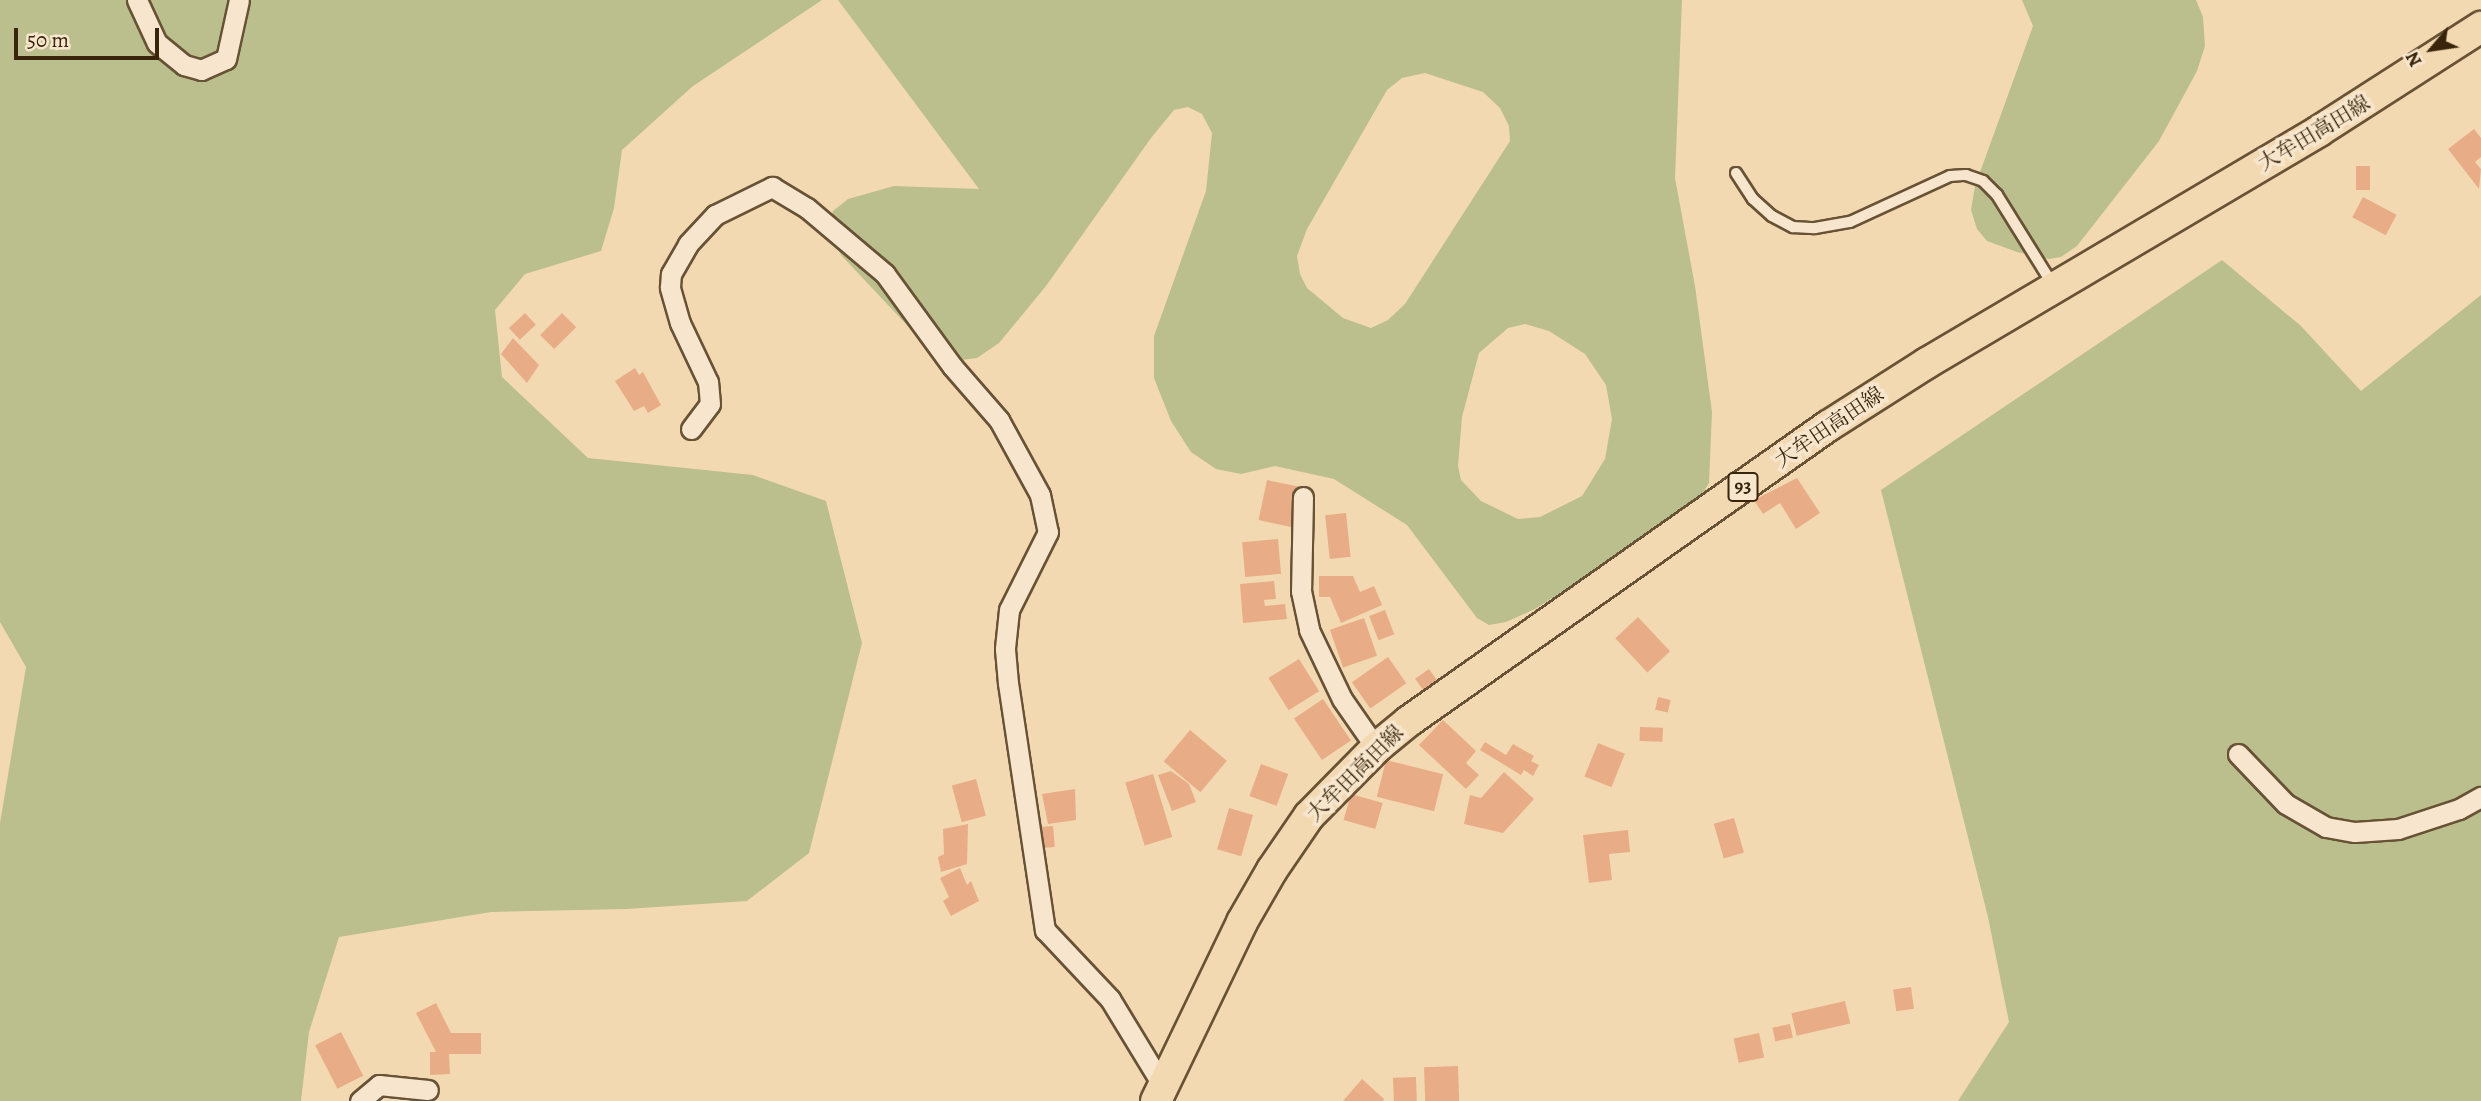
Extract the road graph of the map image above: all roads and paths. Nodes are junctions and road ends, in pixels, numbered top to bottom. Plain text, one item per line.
1 (137, 0) edge
2 (239, 0) edge
3 (2481, 27) edge
4 (1736, 173) dead end
5 (2055, 289) junction
6 (691, 429) dead end
7 (1303, 497) dead end
8 (1376, 748) junction
9 (2238, 754) dead end
10 (2481, 797) edge
11 (428, 1090) dead end
12 (1159, 1094) edge
13 (360, 1101) edge

1 - 2 street
3 - 5 main road, 大牟田高田線 / 93
4 - 5 lane
5 - 8 main road, 大牟田高田線 / 93
6 - 12 street
7 - 8 street
8 - 12 main road, 大牟田高田線 / 93
9 - 10 street
11 - 13 street

